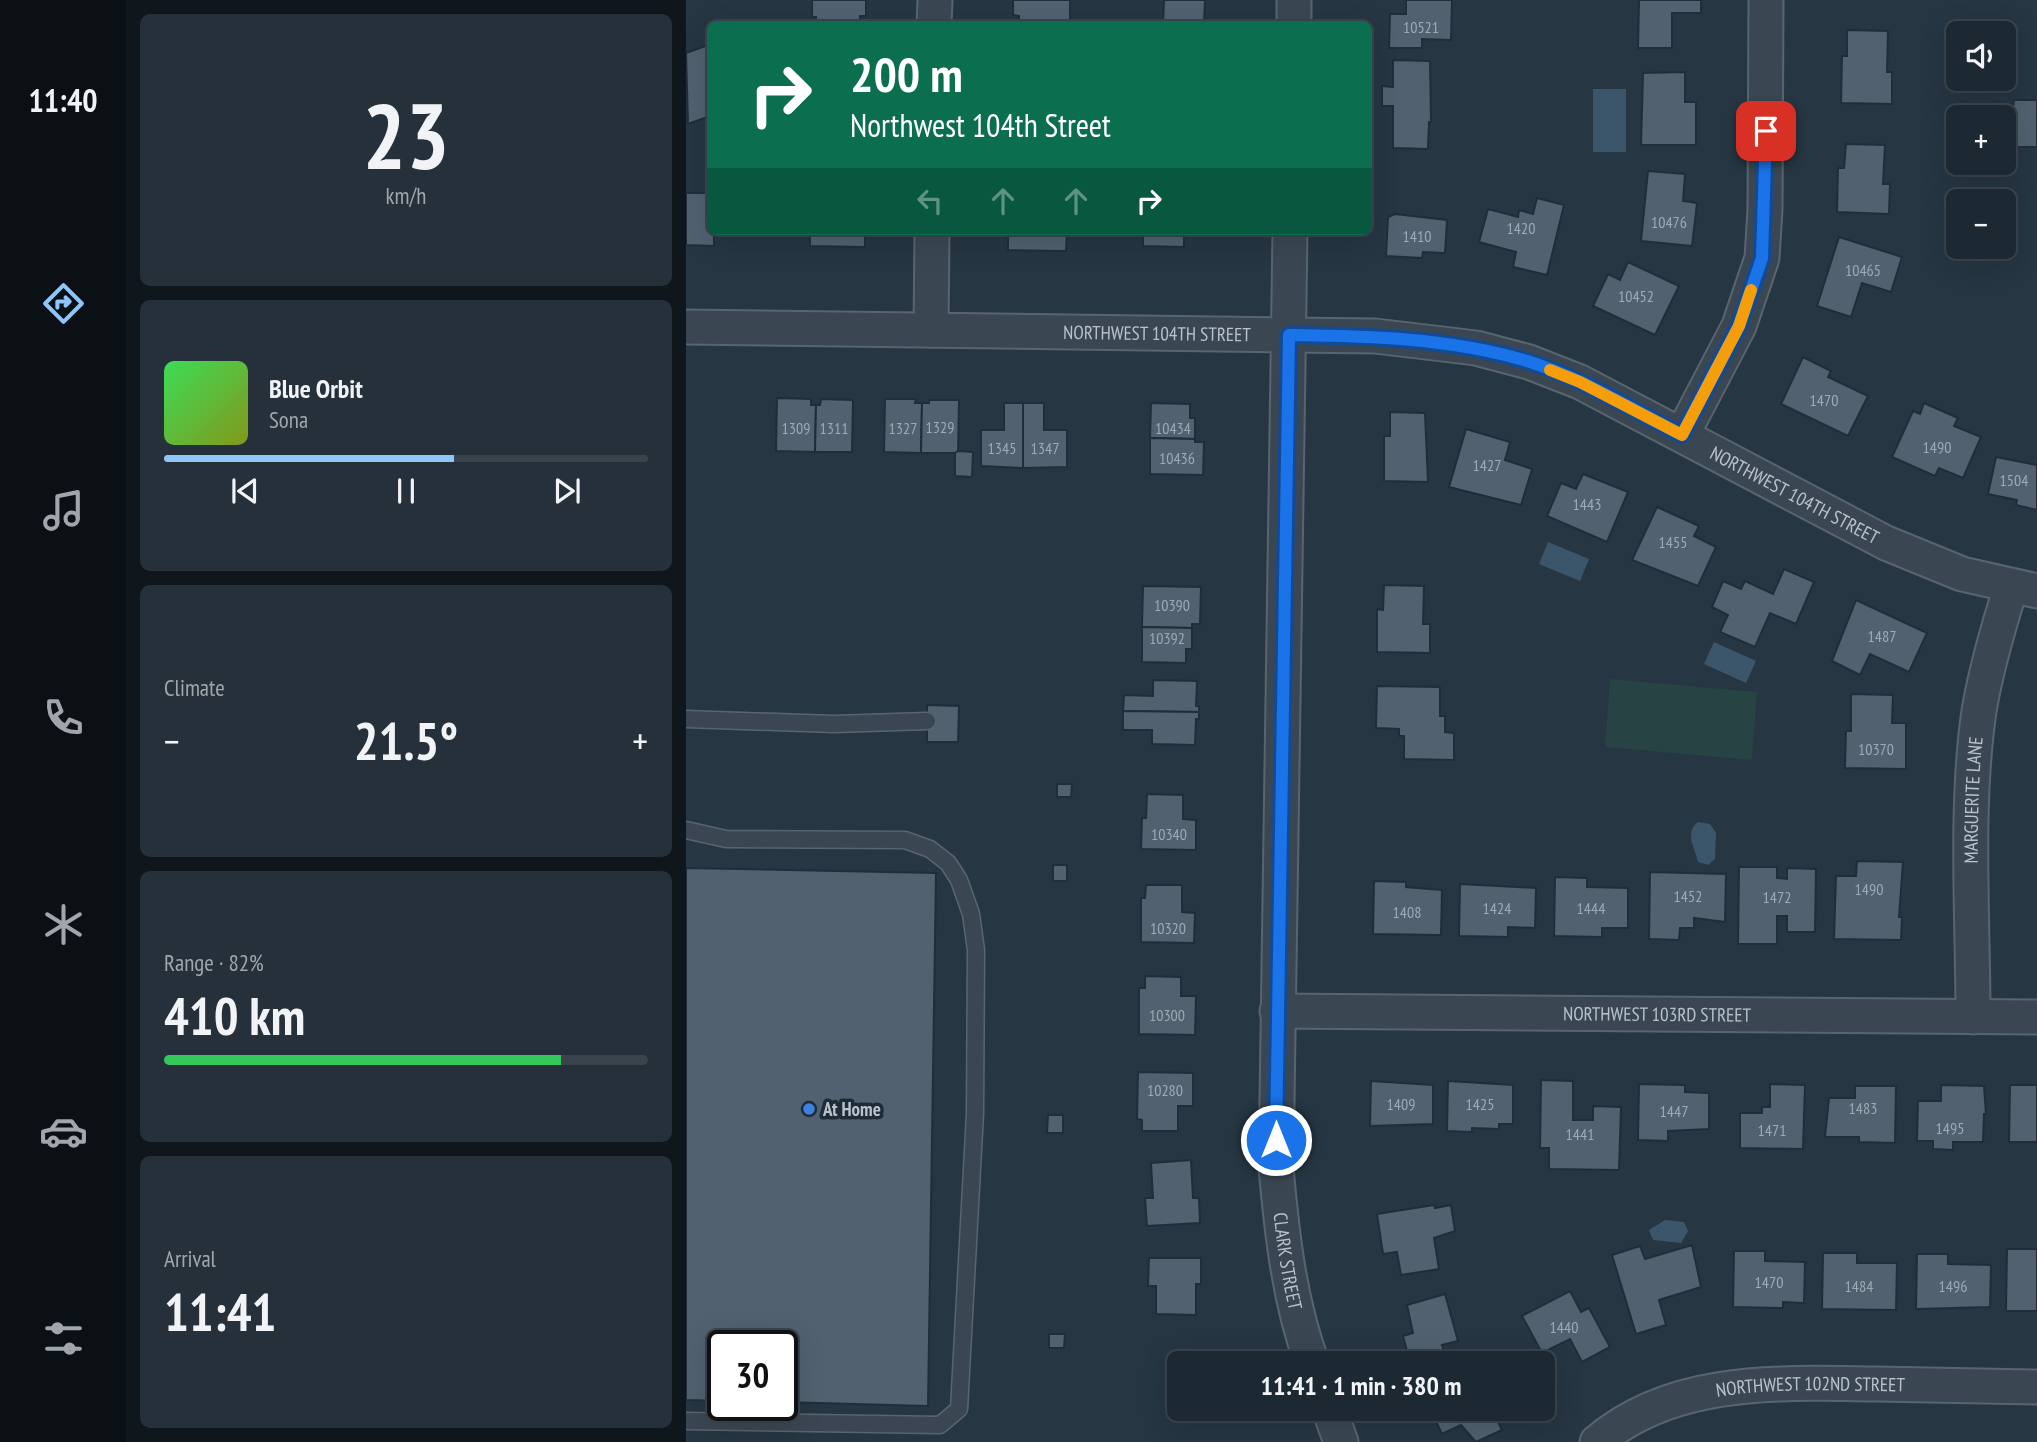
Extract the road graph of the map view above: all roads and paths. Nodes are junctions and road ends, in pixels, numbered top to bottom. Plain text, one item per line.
1 (934, 0) edge
2 (1294, 0) edge
3 (1766, 0) edge
4 (934, 21) edge
5 (1294, 21) edge
6 (932, 235) edge
7 (1290, 235) edge
8 (686, 327) edge
9 (931, 330) junction
10 (1289, 335) junction
11 (1682, 435) junction
12 (2024, 589) edge
13 (686, 719) edge
14 (927, 721) dead end
15 (686, 830) edge
16 (1277, 1011) junction
17 (1973, 1017) junction
18 (2037, 1017) edge
19 (1308, 1351) edge
20 (2037, 1387) edge
21 (686, 1421) edge
22 (1333, 1421) edge
23 (1341, 1442) edge
24 (1597, 1442) edge

1 - 4 street
2 - 5 street
3 - 11 street
6 - 9 street
7 - 10 street, CLARK STREET
8 - 9 street, NORTHWEST 104TH STREET
9 - 10 street, NORTHWEST 104TH STREET
10 - 11 street, NORTHWEST 104TH STREET
10 - 16 street, CLARK STREET
11 - 12 street, NORTHWEST 104TH STREET
12 - 17 street, MARGUERITE LANE
13 - 14 lane
15 - 21 lane
16 - 17 street, NORTHWEST 103RD STREET
16 - 19 street, CLARK STREET
17 - 18 street, NORTHWEST 103RD STREET
20 - 24 street, NORTHWEST 102ND STREET
22 - 23 street

